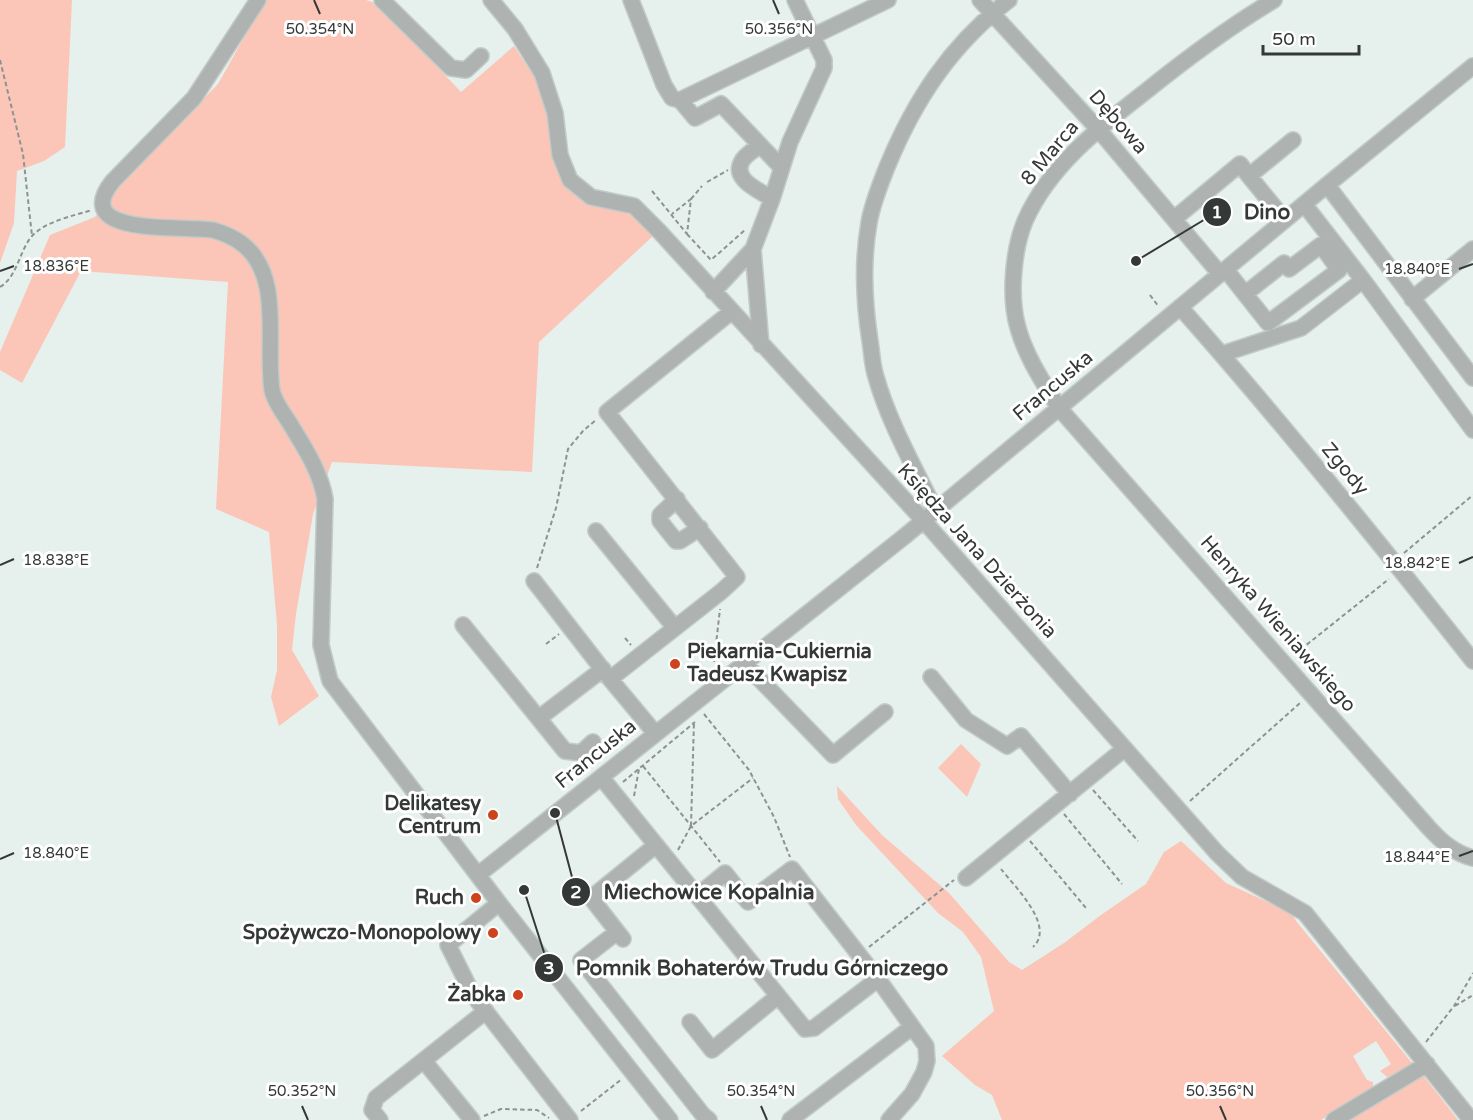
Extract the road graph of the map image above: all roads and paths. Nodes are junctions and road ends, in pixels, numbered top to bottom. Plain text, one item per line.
1 (258, 0) edge
2 (382, 0) edge
3 (491, 0) edge
4 (631, 0) edge
5 (795, 0) edge
6 (888, 0) edge
7 (980, 0) edge
8 (1010, 0) edge
9 (1274, 0) edge
10 (991, 14) junction
11 (811, 36) junction
12 (481, 56) dead end
13 (0, 60) edge
14 (1473, 66) edge
15 (676, 99) junction
16 (1098, 129) junction
17 (1293, 140) dead end
18 (760, 145) junction
19 (740, 167) junction
20 (781, 167) junction
21 (1249, 176) junction
22 (706, 182) dead end
23 (1327, 185) junction
24 (702, 186) dead end
25 (652, 191) dead end
26 (691, 199) junction
27 (772, 199) junction
28 (1304, 204) junction
29 (103, 206) junction
30 (672, 214) junction
31 (1174, 219) junction
32 (1285, 220) junction
33 (752, 223) dead end
34 (687, 234) junction
35 (32, 236) junction
36 (753, 249) junction
37 (1473, 249) edge
38 (1223, 272) junction
39 (1364, 280) junction
40 (0, 287) edge
41 (713, 292) junction
42 (1245, 294) junction
43 (1150, 295) dead end
44 (1412, 299) junction
45 (1180, 307) junction
46 (1162, 310) dead end
47 (731, 312) junction
48 (761, 345) junction
49 (1222, 354) junction
50 (1473, 378) edge
51 (1059, 408) junction
52 (607, 412) junction
53 (1471, 424) edge
54 (1473, 495) edge
55 (677, 499) junction
56 (935, 510) junction
57 (923, 520) junction
58 (699, 528) junction
59 (596, 531) dead end
60 (1397, 566) junction
61 (534, 581) joint
62 (722, 591) junction
63 (464, 625) dead end
64 (675, 628) junction
65 (1473, 661) edge
66 (714, 662) dead end
67 (1284, 663) junction
68 (745, 664) junction
69 (607, 674) junction
70 (931, 677) dead end
71 (1311, 694) junction
72 (885, 712) dead end
73 (539, 718) junction
74 (695, 723) junction
75 (655, 733) junction
76 (593, 742) dead end
77 (1124, 749) junction
78 (643, 766) junction
79 (639, 769) junction
80 (601, 777) junction
81 (753, 778) junction
82 (1086, 781) junction
83 (612, 790) junction
84 (1070, 794) junction
85 (1056, 805) junction
86 (1179, 810) junction
87 (631, 814) junction
88 (691, 826) junction
89 (1023, 832) junction
90 (1138, 841) dead end
91 (656, 845) junction
92 (992, 857) junction
93 (1473, 858) edge
94 (791, 861) dead end
95 (670, 863) junction
96 (726, 869) dead end
97 (479, 874) junction
98 (966, 878) joint
99 (1122, 884) dead end
100 (697, 896) junction
101 (499, 903) junction
102 (1086, 908) dead end
103 (1033, 947) dead end
104 (859, 954) junction
105 (1473, 973) edge
106 (878, 979) junction
107 (1473, 995) edge
108 (778, 996) junction
109 (1455, 1006) junction
110 (486, 1011) junction
111 (690, 1022) dead end
112 (912, 1027) junction
113 (1422, 1059) junction
114 (424, 1060) junction
115 (624, 1077) dead end
116 (380, 1120) edge
117 (474, 1120) edge
118 (570, 1120) edge
119 (670, 1120) edge
120 (709, 1120) edge
121 (790, 1120) edge
122 (889, 1120) edge
123 (1334, 1120) edge
124 (1471, 1120) edge

1 - 29 street
2 - 12 street
3 - 41 street, Księdza Jana Dzierżonia
4 - 15 street
5 - 11 street
6 - 11 street
7 - 10 street, Dębowa
8 - 10 street
9 - 16 street, 8 Marca
10 - 16 street, Dębowa
10 - 56 street
11 - 15 street
11 - 20 street
13 - 35 path
14 - 23 street, Francuska
15 - 18 street
16 - 31 street, Dębowa
16 - 51 street, 8 Marca
17 - 21 street
18 - 19 street
18 - 20 street
19 - 22 path
19 - 27 street
20 - 27 street
21 - 31 street
21 - 32 street
23 - 28 street, Francuska
23 - 44 street
24 - 26 path
25 - 30 path
26 - 30 path
26 - 34 path
27 - 36 street
28 - 32 street, Francuska
28 - 39 street
29 - 35 path
29 - 97 street
30 - 34 path
31 - 38 street, Dębowa
32 - 38 street, Francuska
33 - 34 path
35 - 40 path
36 - 41 street
36 - 48 street
37 - 44 street
38 - 42 street, Dębowa
38 - 45 street, Francuska
39 - 49 street
39 - 53 street
41 - 47 street, Księdza Jana Dzierżonia
42 - 42 street, Dębowa
43 - 46 path
44 - 50 street
45 - 49 street, Zgody
45 - 51 street, Francuska
47 - 48 street, Księdza Jana Dzierżonia
47 - 52 street
48 - 57 street, Księdza Jana Dzierżonia
49 - 60 street, Zgody
51 - 56 street, Francuska
51 - 67 street, Henryka Wieniawskiego
52 - 55 street
52 - 61 path
54 - 60 path
55 - 58 street
55 - 58 street
56 - 57 street, Francuska
57 - 68 street, Francuska
57 - 77 street, Księdza Jana Dzierżonia
58 - 62 street
59 - 64 street
60 - 65 street, Zgody
60 - 67 path
61 - 69 street, Francuska
62 - 64 street
62 - 66 path
63 - 73 street
64 - 69 street
67 - 71 street, Henryka Wieniawskiego
68 - 72 street
68 - 75 street, Francuska
69 - 73 street
69 - 75 street, Francuska
70 - 84 street
71 - 86 path
71 - 93 street, Henryka Wieniawskiego
73 - 76 street
74 - 78 path
74 - 81 path
74 - 88 path
75 - 80 street, Francuska
77 - 82 street
77 - 86 street, Księdza Jana Dzierżonia
78 - 79 path
78 - 88 path
79 - 83 path
79 - 87 path
80 - 83 street
80 - 97 street, Francuska
81 - 88 path
81 - 94 path
82 - 84 street
82 - 90 path
83 - 87 street
84 - 85 street
85 - 89 street
85 - 99 path
86 - 113 street, Księdza Jana Dzierżonia
87 - 91 street
88 - 95 path
88 - 96 path
89 - 92 street
89 - 102 path
91 - 95 street
91 - 120 street
92 - 98 street
92 - 103 path
95 - 100 street
97 - 101 street
98 - 104 path
100 - 104 street
100 - 108 street
101 - 110 street
101 - 119 street
104 - 106 street
105 - 109 path
106 - 108 street
106 - 112 street
107 - 109 path
108 - 111 street
109 - 113 path
110 - 114 street
110 - 118 street
112 - 121 street
112 - 122 street
113 - 123 street
113 - 124 street, Księdza Jana Dzierżonia
114 - 116 street
114 - 117 street
115 - 118 path
117 - 118 path

